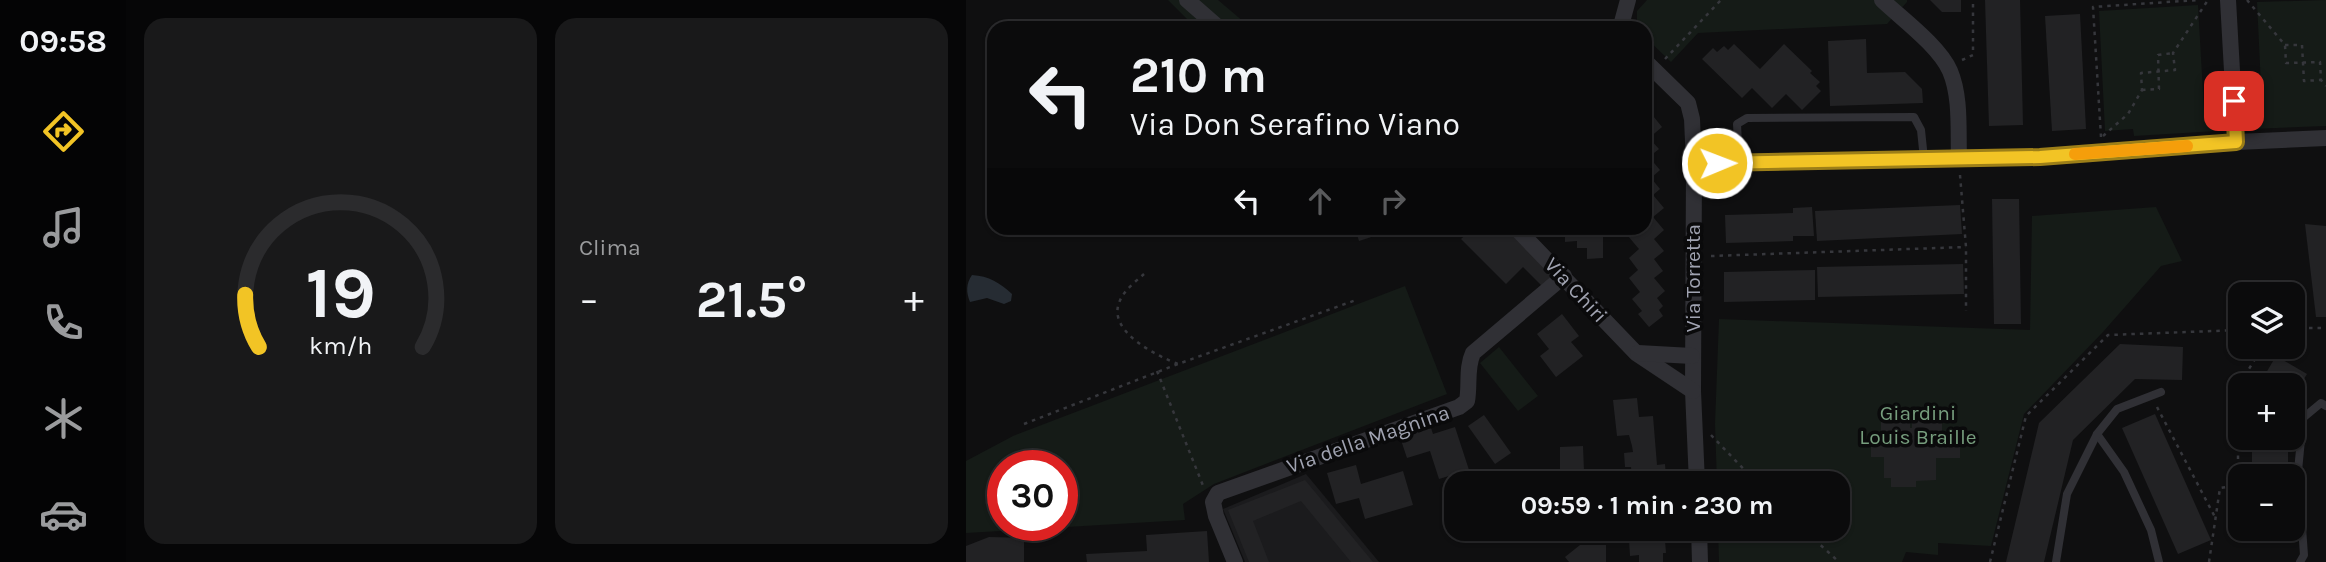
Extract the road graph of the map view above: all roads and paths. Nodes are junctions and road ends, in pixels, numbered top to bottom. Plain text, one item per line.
1 (1187, 0) edge
2 (1628, 0) edge
3 (1721, 0) edge
4 (1882, 0) edge
5 (1973, 0) edge
6 (2198, 0) edge
7 (2208, 0) edge
8 (2228, 0) edge
9 (2247, 0) edge
10 (1211, 21) edge
11 (1622, 21) edge
12 (2286, 46) junction
13 (2173, 53) junction
14 (1652, 63) edge
15 (2303, 63) junction
16 (1652, 67) edge
17 (1948, 68) junction
18 (2158, 72) junction
19 (2321, 80) junction
20 (2326, 86) edge
21 (2142, 90) junction
22 (2326, 138) edge
23 (2236, 142) junction
24 (2102, 145) junction
25 (1959, 158) junction
26 (1924, 159) junction
27 (1739, 163) junction
28 (1694, 164) junction
29 (1523, 235) edge
30 (1966, 247) junction
31 (1693, 257) junction
32 (1144, 274) dead end
33 (1564, 276) junction
34 (1356, 300) dead end
35 (1966, 312) dead end
36 (2305, 328) edge
37 (2326, 328) edge
38 (2228, 330) edge
39 (1636, 353) junction
40 (1692, 356) junction
41 (2255, 359) edge
42 (1178, 364) junction
43 (1157, 371) junction
44 (1693, 391) junction
45 (2161, 392) dead end
46 (2151, 396) junction
47 (2326, 406) edge
48 (1695, 419) junction
49 (1024, 424) dead end
50 (2097, 434) junction
51 (1697, 471) edge
52 (1745, 471) edge
53 (1213, 502) junction
54 (2216, 519) junction
55 (1699, 541) edge
56 (1816, 541) edge
57 (2303, 560) edge
58 (1234, 562) edge
59 (1700, 562) edge
60 (1839, 562) edge
61 (1990, 562) edge
62 (2056, 562) edge
63 (2159, 562) edge
64 (2209, 562) edge

1 - 10 street
2 - 11 street
3 - 14 path
4 - 17 street
5 - 17 path
6 - 24 path
7 - 13 path
8 - 23 street
9 - 12 path
12 - 15 path
12 - 15 path
13 - 18 path
13 - 18 path
15 - 19 path
15 - 19 path
16 - 28 street, Via Torretta
17 - 25 street
18 - 21 path
18 - 21 path
19 - 20 path
21 - 24 path
22 - 23 street
23 - 24 street
24 - 25 street
25 - 26 street
25 - 30 path
26 - 27 street
26 - 27 lane
27 - 28 street
28 - 31 street, Via Torretta
29 - 33 street, Via Chiri
30 - 31 path
30 - 35 path
31 - 40 street, Via Torretta
32 - 42 path
33 - 39 street, Via Chiri
33 - 53 street, Via della Magnina
34 - 42 path
36 - 37 path
38 - 61 path
39 - 40 street
39 - 44 street, Via Chiri
40 - 44 street, Via Torretta
41 - 54 path
42 - 43 path
43 - 49 path
43 - 53 path
44 - 48 street
45 - 46 lane
46 - 50 lane
46 - 54 path
47 - 57 lane
48 - 51 street
48 - 52 path
50 - 62 lane
50 - 63 lane
53 - 58 street
54 - 64 path
55 - 59 street
56 - 60 path

